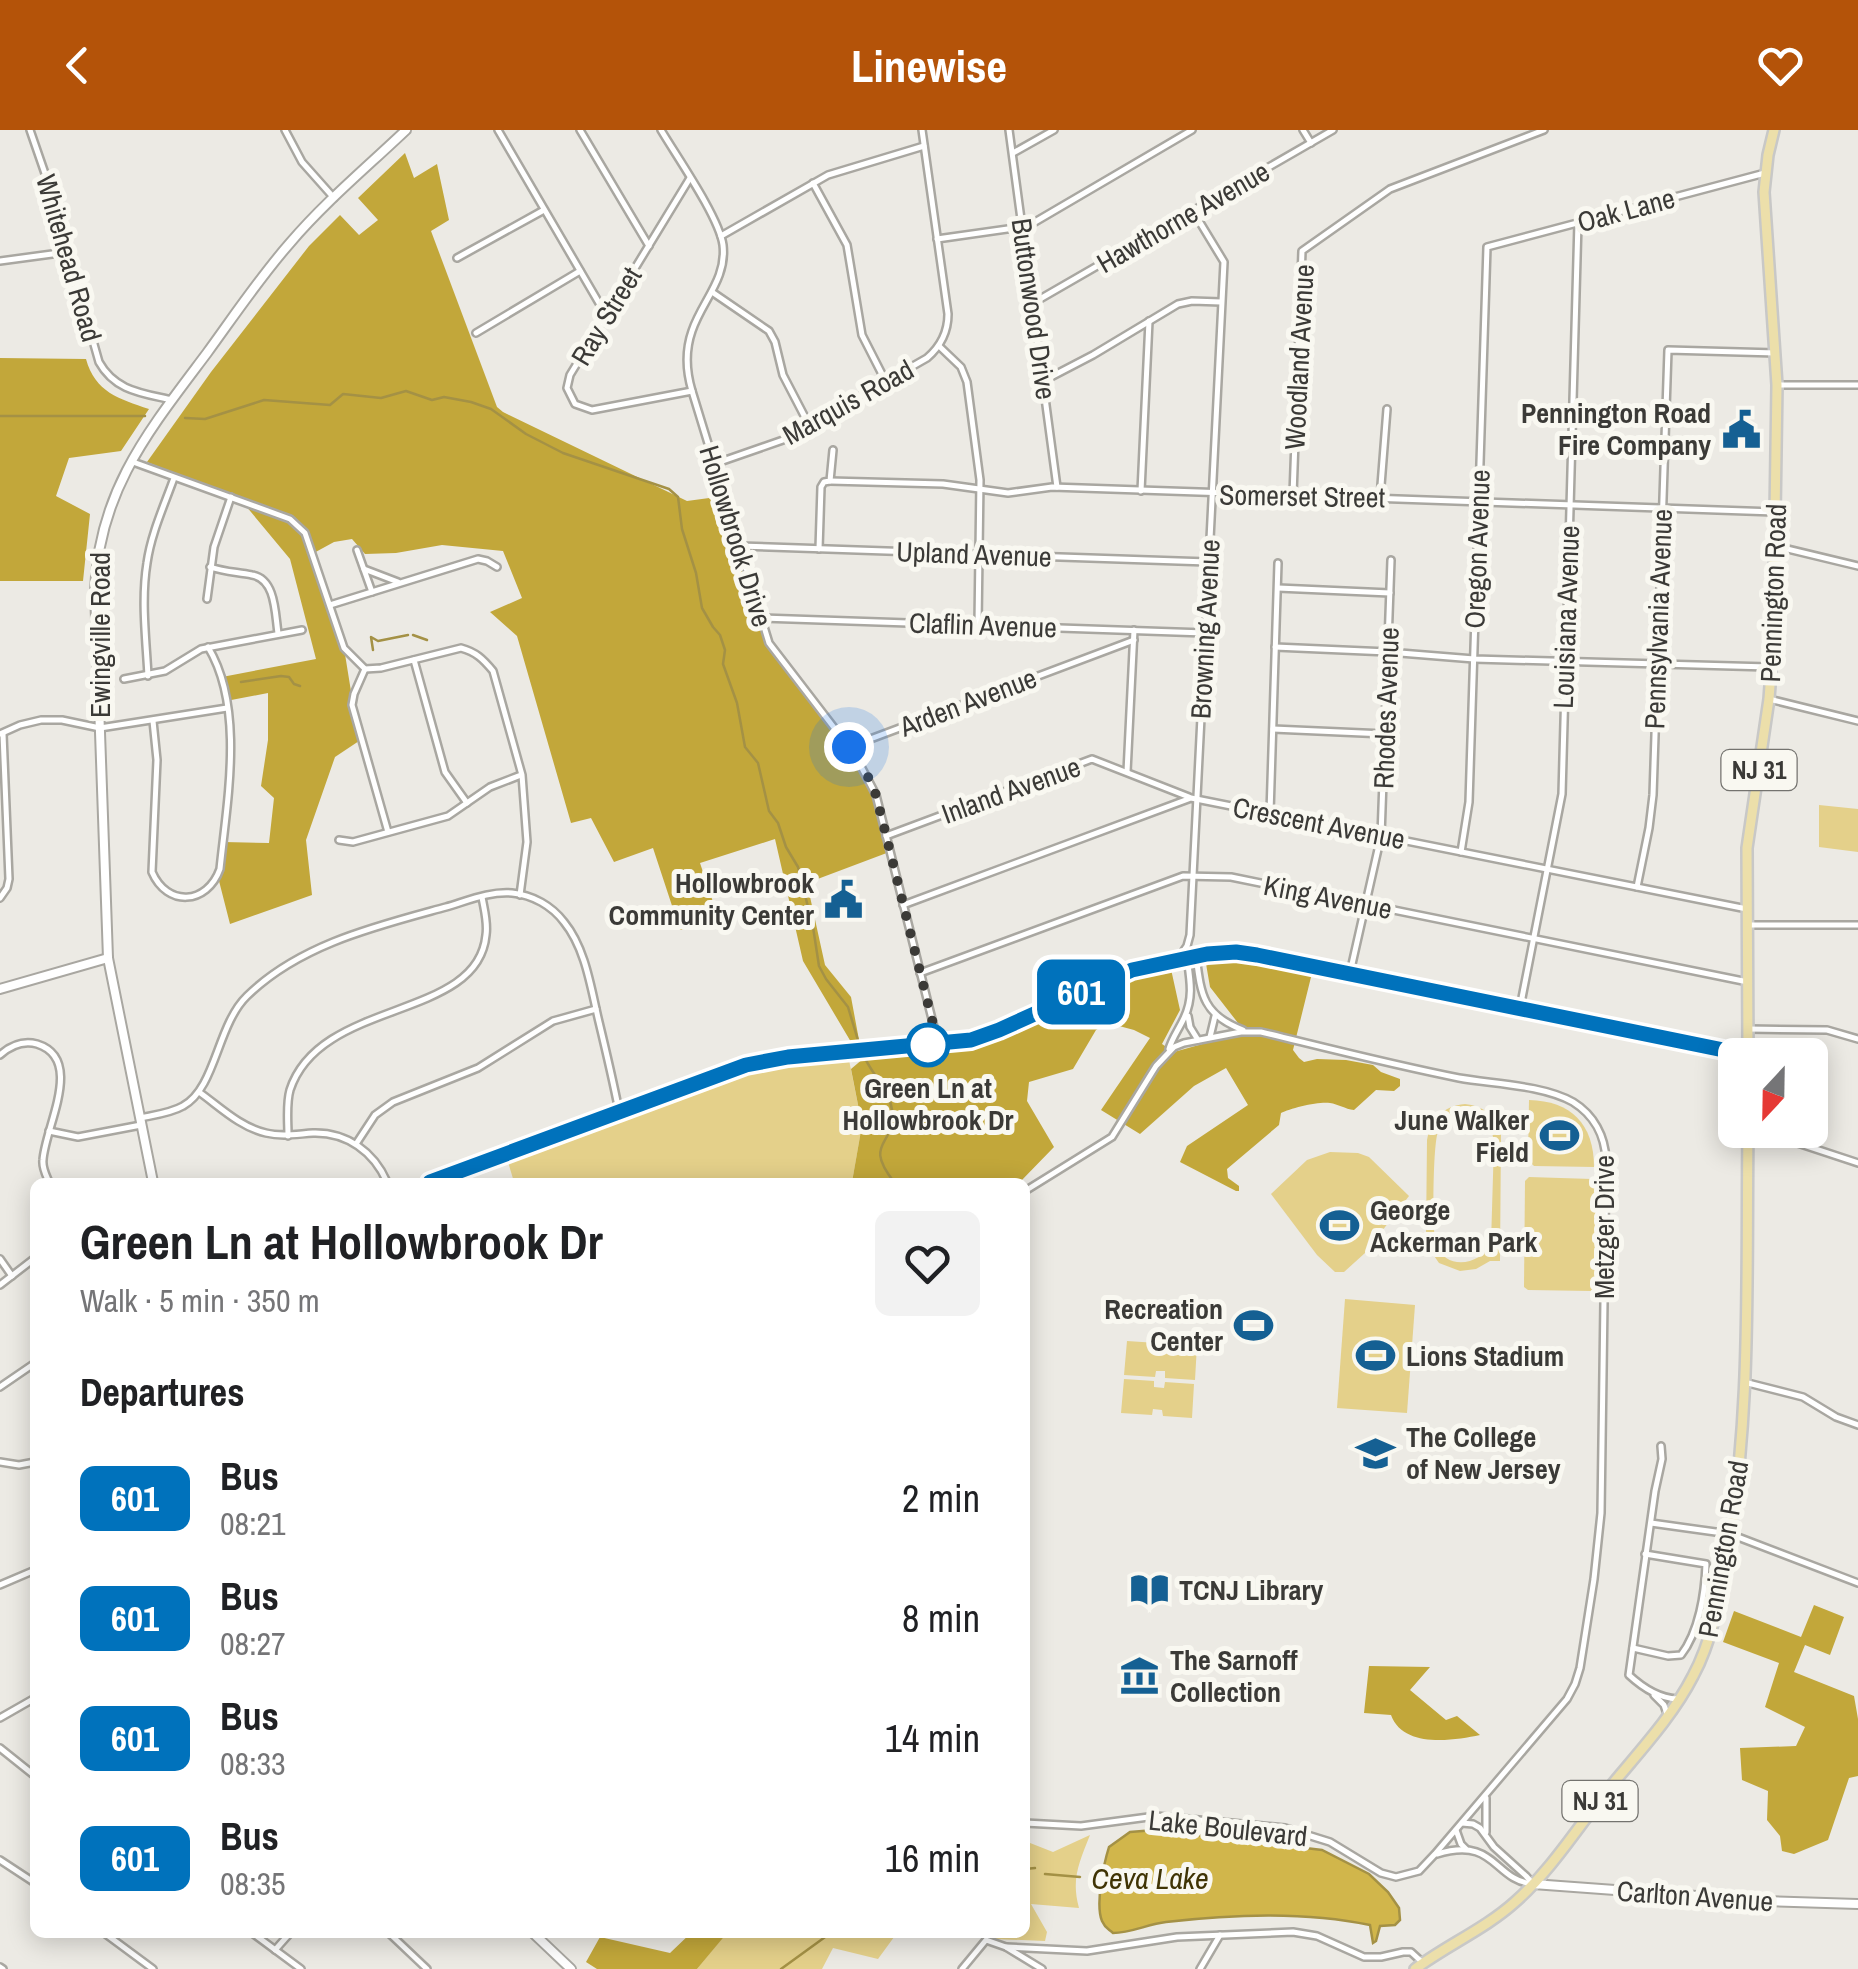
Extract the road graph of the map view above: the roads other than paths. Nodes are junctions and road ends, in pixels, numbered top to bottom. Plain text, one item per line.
1 (30, 130) edge
2 (285, 130) edge
3 (406, 130) edge
4 (498, 130) edge
5 (580, 130) edge
6 (661, 130) edge
7 (922, 130) edge
8 (1009, 130) edge
9 (1054, 130) edge
10 (1192, 130) edge
11 (1303, 130) edge
12 (1333, 130) edge
13 (1544, 130) edge
14 (1774, 130) edge
15 (1310, 143) junction
16 (924, 146) junction
17 (1012, 154) junction
18 (1766, 173) junction
19 (690, 178) junction
20 (813, 183) junction
21 (334, 198) junction
22 (544, 210) junction
23 (1193, 211) junction
24 (1578, 222) junction
25 (1022, 228) junction
26 (721, 236) junction
27 (937, 239) junction
28 (648, 246) junction
29 (1486, 246) joint
30 (67, 252) junction
31 (457, 258) dead end
32 (0, 262) edge
33 (580, 271) junction
34 (712, 292) junction
35 (1222, 302) junction
36 (1033, 303) junction
37 (606, 315) junction
38 (1149, 321) junction
39 (476, 333) dead end
40 (939, 346) junction
41 (1776, 352) junction
42 (1044, 381) junction
43 (886, 382) junction
44 (1858, 385) edge
45 (1777, 386) junction
46 (692, 391) junction
47 (172, 400) junction
48 (1387, 409) dead end
49 (809, 425) junction
50 (832, 450) dead end
51 (130, 461) junction
52 (714, 464) junction
53 (174, 477) junction
54 (830, 480) junction
55 (1057, 487) junction
56 (980, 490) junction
57 (1141, 492) junction
58 (1210, 494) junction
59 (1292, 495) junction
60 (231, 497) junction
61 (1380, 498) junction
62 (1478, 502) junction
63 (1570, 504) junction
64 (1661, 508) junction
65 (1775, 512) junction
66 (740, 546) junction
67 (1775, 546) junction
68 (819, 549) junction
69 (358, 550) dead end
70 (980, 554) junction
71 (1391, 560) dead end
72 (1208, 562) junction
73 (1278, 562) dead end
74 (1858, 566) edge
75 (210, 567) junction
76 (497, 567) dead end
77 (364, 569) junction
78 (401, 583) junction
79 (1277, 588) junction
80 (372, 592) junction
81 (1390, 592) junction
82 (207, 599) dead end
83 (330, 604) junction
84 (761, 618) junction
85 (978, 625) junction
86 (302, 630) dead end
87 (1134, 630) junction
88 (1205, 632) junction
89 (278, 633) junction
90 (1134, 640) junction
91 (208, 647) junction
92 (1275, 647) junction
93 (1388, 652) junction
94 (1474, 659) junction
95 (414, 660) junction
96 (1565, 662) junction
97 (1657, 664) junction
98 (1772, 668) junction
99 (365, 669) junction
100 (148, 676) junction
101 (124, 679) dead end
102 (1769, 699) junction
103 (226, 708) junction
104 (153, 721) junction
105 (1858, 721) edge
106 (100, 728) junction
107 (1272, 729) junction
108 (2, 734) edge
109 (1385, 734) junction
110 (849, 747) junction
111 (1127, 773) junction
112 (522, 775) junction
113 (1194, 798) junction
114 (468, 803) junction
115 (1270, 813) junction
116 (3, 818) edge
117 (388, 832) junction
118 (886, 836) junction
119 (1381, 836) junction
120 (339, 840) dead end
121 (1460, 852) junction
122 (1548, 870) junction
123 (1193, 875) junction
124 (1637, 887) junction
125 (520, 894) junction
126 (482, 896) junction
127 (0, 898) edge
128 (1366, 904) junction
129 (903, 905) junction
130 (1747, 910) junction
131 (1747, 925) junction
132 (1858, 925) edge
133 (1190, 935) junction
134 (1534, 938) junction
135 (1207, 954) junction
136 (108, 958) junction
137 (1187, 958) junction
138 (920, 973) junction
139 (1350, 973) junction
140 (1748, 982) junction
141 (0, 989) edge
142 (596, 1008) junction
143 (1520, 1008) junction
144 (1187, 1013) junction
145 (1215, 1016) junction
146 (1748, 1030) junction
147 (1246, 1031) junction
148 (1210, 1038) junction
149 (1748, 1038) edge
150 (1198, 1040) junction
151 (1858, 1040) edge
152 (938, 1044) junction
153 (1718, 1049) edge
154 (1168, 1051) junction
155 (0, 1055) edge
156 (199, 1092) junction
157 (620, 1112) junction
158 (140, 1121) junction
159 (49, 1131) junction
160 (288, 1136) junction
161 (356, 1144) junction
162 (1748, 1148) edge
163 (1813, 1148) edge
164 (1858, 1163) edge
165 (47, 1178) edge
166 (152, 1178) edge
167 (385, 1178) edge
168 (441, 1178) edge
169 (1030, 1188) edge
170 (0, 1259) edge
171 (30, 1262) edge
172 (12, 1276) junction
173 (0, 1285) edge
174 (30, 1366) edge
175 (1744, 1382) junction
176 (0, 1387) edge
177 (1858, 1425) edge
178 (1662, 1446) dead end
179 (0, 1462) edge
180 (30, 1463) edge
181 (1650, 1523) junction
182 (1730, 1534) junction
183 (1646, 1554) junction
184 (30, 1572) edge
185 (1858, 1583) edge
186 (0, 1586) edge
187 (1633, 1648) junction
188 (1652, 1692) junction
189 (1679, 1699) junction
190 (30, 1701) edge
191 (1668, 1715) junction
192 (0, 1718) edge
193 (0, 1748) edge
194 (30, 1772) edge
195 (1486, 1794) junction
196 (1030, 1823) edge
197 (1462, 1823) junction
198 (1456, 1830) junction
199 (1486, 1835) junction
200 (1466, 1850) junction
201 (1435, 1854) junction
202 (0, 1860) edge
203 (1369, 1864) joint
204 (30, 1881) edge
205 (1533, 1884) junction
206 (1858, 1904) edge
207 (1220, 1935) junction
208 (111, 1938) edge
209 (259, 1938) edge
210 (286, 1938) edge
211 (394, 1938) edge
212 (538, 1938) edge
213 (1006, 1947) junction
214 (275, 1950) junction
215 (1419, 1966) edge
216 (152, 1969) edge
217 (301, 1969) edge
218 (427, 1969) edge
219 (571, 1969) edge
220 (962, 1969) edge
221 (1042, 1969) edge
222 (1200, 1969) edge

1 - 30 street, Whitehead Road
2 - 21 street
3 - 21 street, Ewingville Road
4 - 22 street
5 - 28 street
6 - 19 street
7 - 16 street, Marquis Road
8 - 17 street, Buttonwood Drive
9 - 17 street
10 - 25 street
11 - 15 street
12 - 15 street, Hawthorne Avenue
13 - 59 street, Woodland Avenue
14 - 18 main road, Pennington Road / NJ 31
15 - 23 street, Hawthorne Avenue
16 - 20 street
16 - 27 street, Marquis Road
17 - 25 street, Buttonwood Drive
18 - 24 street, Oak Lane
18 - 41 main road, Pennington Road / NJ 31
19 - 26 street
19 - 28 street, Ray Street
20 - 26 street
20 - 43 street
21 - 47 street, Ewingville Road
22 - 31 street
22 - 33 street
23 - 35 street, Browning Avenue
23 - 36 street, Hawthorne Avenue
24 - 29 street, Oak Lane
24 - 63 street, Louisiana Avenue
25 - 27 street
25 - 36 street, Buttonwood Drive
26 - 34 street, Hollowbrook Drive
27 - 40 street, Marquis Road
28 - 37 street, Ray Street
29 - 62 street, Oregon Avenue
30 - 32 street
30 - 47 street, Whitehead Road
33 - 37 street
33 - 39 street
34 - 46 street, Hollowbrook Drive
34 - 49 street
35 - 38 street
35 - 58 street, Browning Avenue
36 - 42 street, Buttonwood Drive
37 - 46 street, Ray Street
38 - 42 street
38 - 57 street
40 - 43 street, Marquis Road
40 - 56 street
41 - 45 main road, Pennington Road / NJ 31
41 - 64 street, Pennsylvania Avenue
42 - 55 street, Buttonwood Drive
43 - 49 street, Marquis Road
44 - 45 street
45 - 65 main road, Pennington Road / NJ 31
46 - 52 street, Hollowbrook Drive
47 - 51 street, Ewingville Road
48 - 61 street
49 - 52 street, Marquis Road
50 - 54 street
51 - 53 street
51 - 106 street, Ewingville Road
52 - 66 street, Hollowbrook Drive
53 - 60 street
53 - 100 street
54 - 56 street, Somerset Street
54 - 68 street
55 - 56 street, Somerset Street
55 - 57 street, Somerset Street
56 - 70 street
57 - 58 street, Somerset Street
58 - 59 street, Somerset Street
58 - 72 street, Browning Avenue
59 - 61 street, Somerset Street
60 - 75 street
60 - 83 street
61 - 62 street, Somerset Street
62 - 63 street, Somerset Street
62 - 94 street, Oregon Avenue
63 - 64 street, Somerset Street
63 - 96 street, Louisiana Avenue
64 - 65 street, Somerset Street
64 - 97 street, Pennsylvania Avenue
65 - 67 main road, Pennington Road / NJ 31
66 - 68 street, Upland Avenue
66 - 84 street, Hollowbrook Drive
67 - 74 street
67 - 98 main road, Pennington Road / NJ 31
68 - 70 street, Upland Avenue
69 - 77 street
70 - 72 street, Upland Avenue
70 - 85 street
71 - 81 street, Rhodes Avenue
72 - 88 street, Browning Avenue
73 - 79 street
75 - 82 street
75 - 89 street
76 - 78 street
77 - 78 street
77 - 80 street
78 - 80 street
79 - 81 street
79 - 92 street
80 - 83 street
81 - 93 street, Rhodes Avenue
83 - 99 street
84 - 85 street, Claflin Avenue
84 - 110 street, Hollowbrook Drive
85 - 87 street, Claflin Avenue
86 - 89 street
87 - 88 street, Claflin Avenue
87 - 90 street
88 - 113 street, Browning Avenue
89 - 91 street
90 - 110 street, Arden Avenue
90 - 111 street
91 - 100 street
91 - 103 street
92 - 93 street
92 - 107 street
93 - 94 street
93 - 109 street, Rhodes Avenue
94 - 96 street
94 - 121 street, Oregon Avenue
95 - 99 street
95 - 112 street
95 - 114 street
96 - 97 street
96 - 122 street, Louisiana Avenue
97 - 98 street
97 - 124 street, Pennsylvania Avenue
98 - 102 main road, Pennington Road / NJ 31
99 - 117 street
100 - 101 street
102 - 105 street
102 - 130 main road, Pennington Road / NJ 31
103 - 104 street
103 - 104 street
104 - 106 street
106 - 108 street
106 - 136 street, Ewingville Road
107 - 109 street
107 - 115 street
108 - 116 street
109 - 119 street, Rhodes Avenue
110 - 118 street, Hollowbrook Drive
111 - 113 street, Inland Avenue
111 - 118 street, Inland Avenue
112 - 114 street
112 - 125 street
113 - 115 street, Crescent Avenue
113 - 123 street, Browning Avenue
113 - 129 street
114 - 117 street
115 - 119 street, Crescent Avenue
116 - 127 street
117 - 120 street
118 - 129 street, Hollowbrook Drive
119 - 121 street, Crescent Avenue
119 - 128 street, Rhodes Avenue
121 - 122 street, Crescent Avenue
122 - 124 street, Crescent Avenue
122 - 134 street, Louisiana Avenue
123 - 128 street, King Avenue
123 - 133 street, Browning Avenue
123 - 138 street, King Avenue
124 - 130 street, Crescent Avenue
125 - 126 street
125 - 142 street
126 - 156 street
126 - 160 street
128 - 134 street, King Avenue
128 - 139 street, Rhodes Avenue
129 - 138 street, Hollowbrook Drive
130 - 131 main road, Pennington Road / NJ 31
131 - 132 street
131 - 140 main road, Pennington Road / NJ 31
133 - 135 street
133 - 137 street
134 - 140 street, King Avenue
134 - 143 street, Louisiana Avenue
135 - 137 street
135 - 139 street
136 - 141 street
136 - 158 street, Ewingville Road
137 - 144 street
137 - 145 street
137 - 152 street
138 - 152 street, Hollowbrook Drive
139 - 143 street
140 - 146 main road, Pennington Road / NJ 31
142 - 157 street
142 - 161 street
143 - 153 street
144 - 150 street
144 - 154 street
145 - 147 street
145 - 148 street
146 - 149 main road, Pennington Road / NJ 31
146 - 151 street
147 - 148 street, Metzger Drive
147 - 195 street, Metzger Drive
148 - 150 street, Metzger Drive
150 - 154 street, Metzger Drive
152 - 157 street
154 - 169 street
155 - 159 street
156 - 158 street
156 - 160 street
157 - 168 street
158 - 159 street
158 - 166 street, Ewingville Road
159 - 165 street
160 - 161 street
161 - 167 street
162 - 175 main road, Pennington Road / NJ 31
163 - 164 street
170 - 172 street
171 - 172 street
172 - 173 street
174 - 176 street
175 - 177 street
175 - 182 main road, Pennington Road / NJ 31
178 - 181 street
179 - 180 street
181 - 182 street
181 - 183 street
182 - 185 street
182 - 189 main road, Pennington Road / NJ 31
183 - 187 street
183 - 187 street
184 - 186 street
187 - 188 street
188 - 189 street
188 - 191 street
189 - 191 main road, Pennington Road / NJ 31
190 - 192 street
191 - 205 main road, Pennington Road / NJ 31
193 - 194 street
195 - 197 street, Metzger Drive
195 - 199 street
196 - 203 street, Lake Boulevard
197 - 198 street, Metzger Drive
197 - 199 street
198 - 200 street
198 - 201 street, Metzger Drive
199 - 205 street
200 - 201 street
200 - 205 street
201 - 203 street, Metzger Drive
202 - 204 street
205 - 206 street, Carlton Avenue
205 - 215 main road, Pennington Road / NJ 31
207 - 213 street
207 - 215 street
207 - 222 street
208 - 216 street
209 - 214 street
210 - 214 street
211 - 218 street
212 - 219 street
213 - 220 street
213 - 221 street
214 - 217 street

